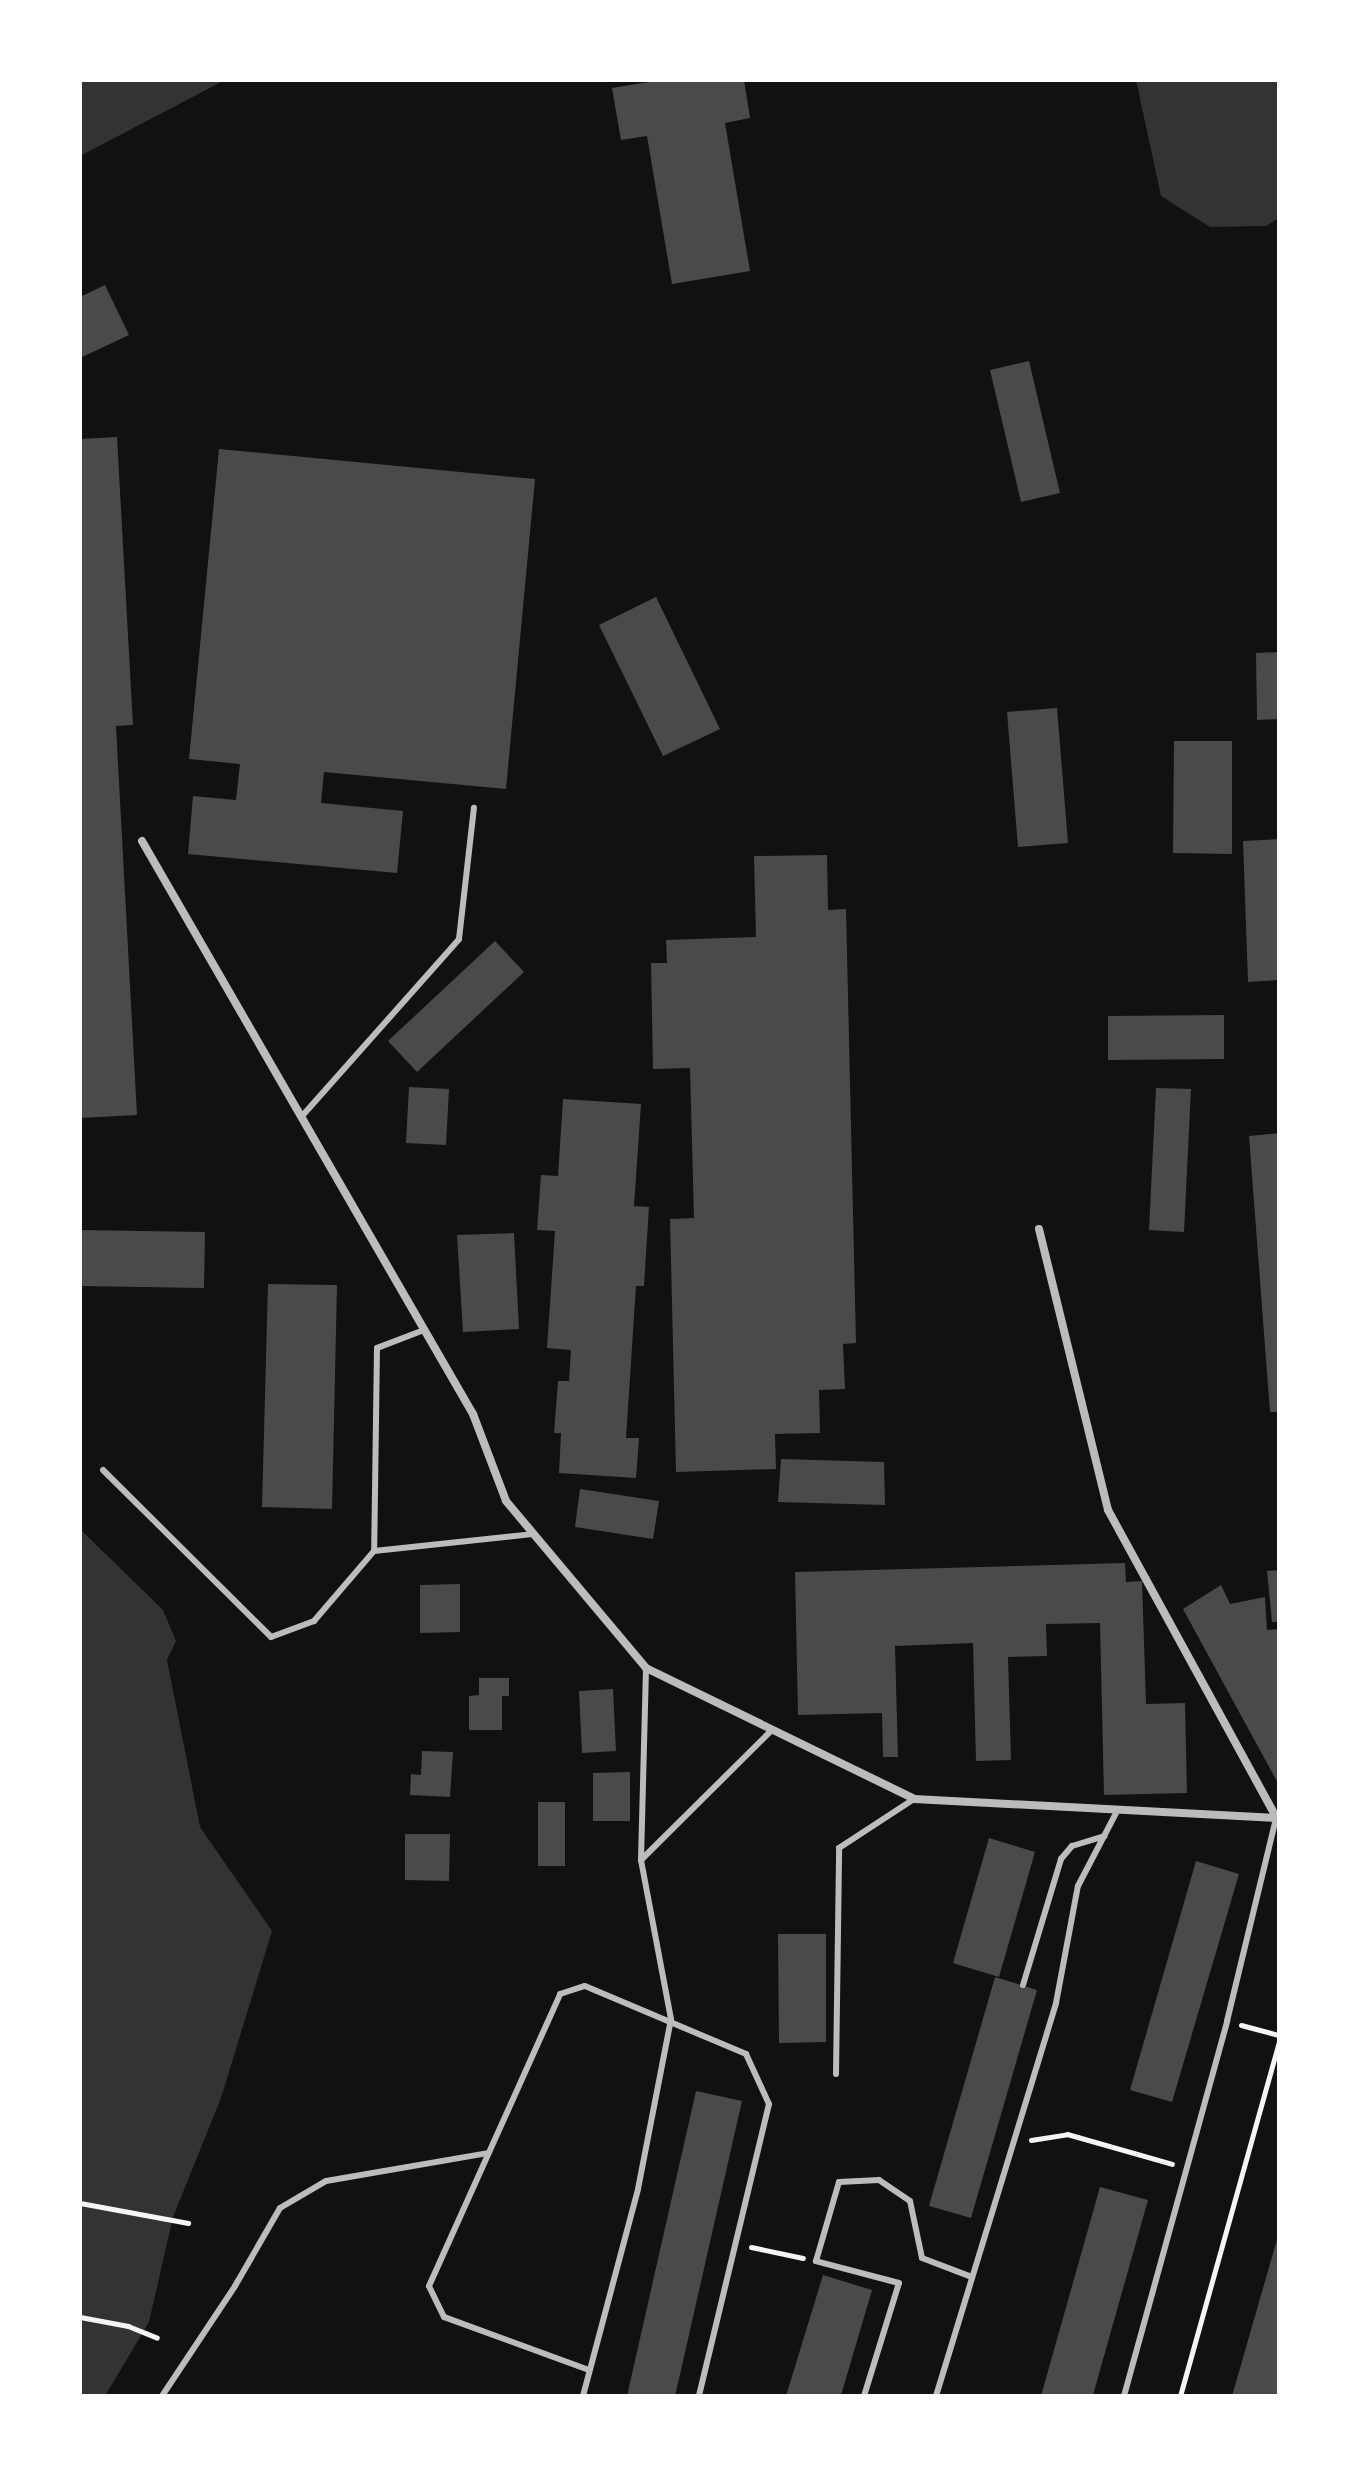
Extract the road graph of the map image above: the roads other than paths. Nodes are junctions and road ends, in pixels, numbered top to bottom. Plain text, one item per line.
1 (474, 808) dead end
2 (142, 841) dead end
3 (303, 1115) junction
4 (1039, 1229) dead end
5 (424, 1330) junction
6 (103, 1470) dead end
7 (534, 1534) junction
8 (374, 1551) junction
9 (646, 1668) junction
10 (772, 1730) junction
11 (914, 1799) junction
12 (1116, 1813) junction
13 (1277, 1820) edge
14 (1104, 1836) junction
15 (641, 1860) junction
16 (1023, 1985) dead end
17 (671, 2019) junction
18 (836, 2074) dead end
19 (488, 2153) junction
20 (972, 2277) junction
21 (589, 2370) junction
22 (162, 2396) edge
23 (583, 2396) edge
24 (699, 2396) edge
25 (864, 2396) edge
26 (936, 2396) edge
27 (1124, 2396) edge

1 - 3 lane
2 - 3 street
3 - 5 street
4 - 13 street
5 - 7 street
5 - 8 lane
6 - 8 lane
7 - 8 lane
7 - 9 street
9 - 10 street
9 - 15 lane
10 - 11 street
10 - 15 lane
11 - 12 street
11 - 18 lane
12 - 13 street
12 - 14 lane
13 - 27 lane
14 - 16 lane
14 - 20 lane
15 - 17 lane
17 - 19 lane
17 - 21 lane
17 - 24 lane
19 - 21 lane
19 - 22 lane
20 - 25 lane
20 - 26 lane
21 - 23 lane

